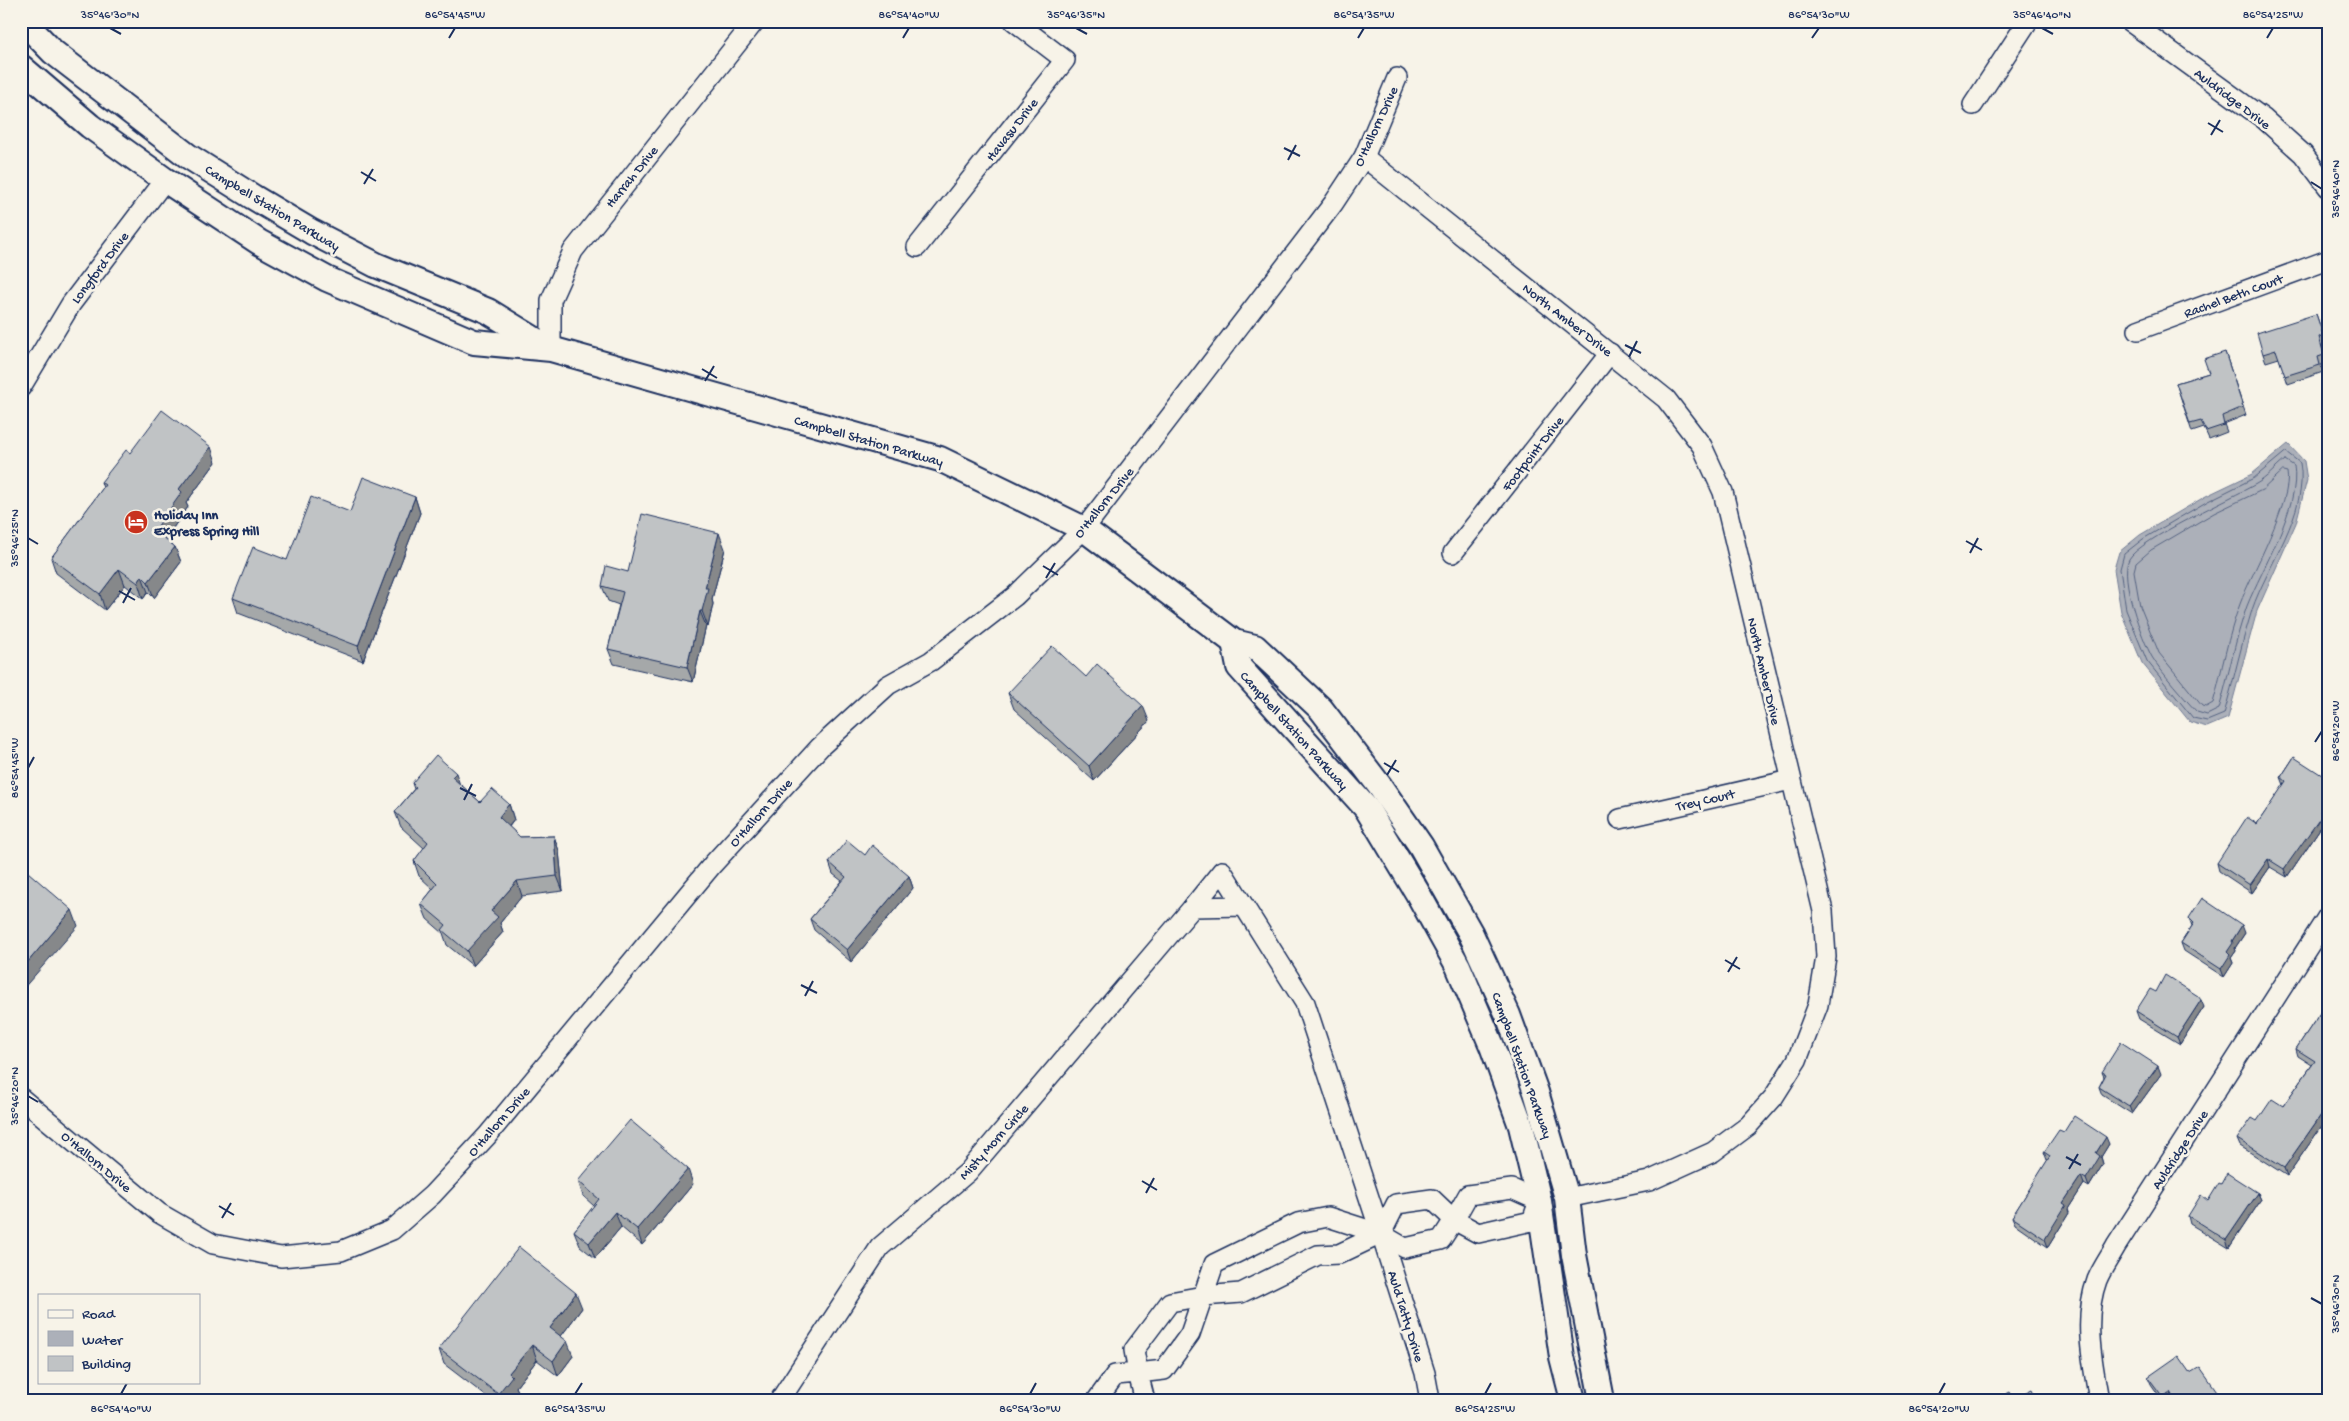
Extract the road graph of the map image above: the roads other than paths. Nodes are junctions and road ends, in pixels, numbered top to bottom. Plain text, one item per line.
1 (23, 21) edge
2 (754, 21) edge
3 (1014, 21) edge
4 (2028, 21) edge
5 (2128, 21) edge
6 (53, 52) junction
7 (26, 71) edge
8 (1397, 78) dead end
9 (1973, 105) dead end
10 (188, 156) junction
11 (1364, 157) junction
12 (165, 180) junction
13 (2328, 187) edge
14 (917, 247) dead end
15 (2328, 260) edge
16 (2138, 330) dead end
17 (551, 349) junction
18 (1610, 353) junction
19 (21, 387) edge
20 (1084, 529) junction
21 (1453, 552) dead end
22 (1234, 642) junction
23 (1791, 780) junction
24 (1620, 819) dead end
25 (1244, 906) junction
26 (1193, 907) junction
27 (2328, 916) edge
28 (21, 1098) edge
29 (1567, 1198) junction
30 (1539, 1201) junction
31 (1454, 1220) junction
32 (1381, 1234) junction
33 (1203, 1296) junction
34 (1138, 1373) junction
35 (780, 1400) edge
36 (1096, 1400) edge
37 (1142, 1400) edge
38 (1430, 1400) edge
39 (1573, 1400) edge
40 (1602, 1400) edge
41 (2099, 1400) edge

1 - 6 street, Campbell Station Parkway
2 - 17 street, Harrah Drive
3 - 14 street, Havasu Drive
4 - 9 street
5 - 13 street, Auldridge Drive
6 - 7 street
6 - 10 street, Campbell Station Parkway
7 - 12 street, Campbell Station Parkway
8 - 11 street, O'Hallorn Drive
10 - 12 street, Longford Drive
10 - 17 street, Campbell Station Parkway
11 - 18 street, North Amber Drive
11 - 20 street, O'Hallorn Drive
12 - 17 street, Campbell Station Parkway
12 - 19 street, Longford Drive
15 - 16 street, Rachel Beth Court
17 - 20 street, Campbell Station Parkway
18 - 21 street, Footpoint Drive
18 - 23 street, North Amber Drive
20 - 22 street, Campbell Station Parkway
20 - 28 street, O'Hallorn Drive
22 - 29 street, Campbell Station Parkway
22 - 30 street, Campbell Station Parkway
23 - 24 street, Trey Court
23 - 29 street, North Amber Drive
25 - 26 street
25 - 26 street, Misty Morn Circle
25 - 32 street, Misty Morn Circle
26 - 35 street, Misty Morn Circle
27 - 41 street, Auldridge Drive
29 - 30 street
29 - 40 street, Campbell Station Parkway
30 - 31 street
30 - 31 street
30 - 39 street, Campbell Station Parkway
31 - 32 street
31 - 32 street
32 - 33 street
32 - 33 street
32 - 38 street, Auld Tatty Drive
33 - 34 street
33 - 34 street
34 - 36 street
34 - 37 street

